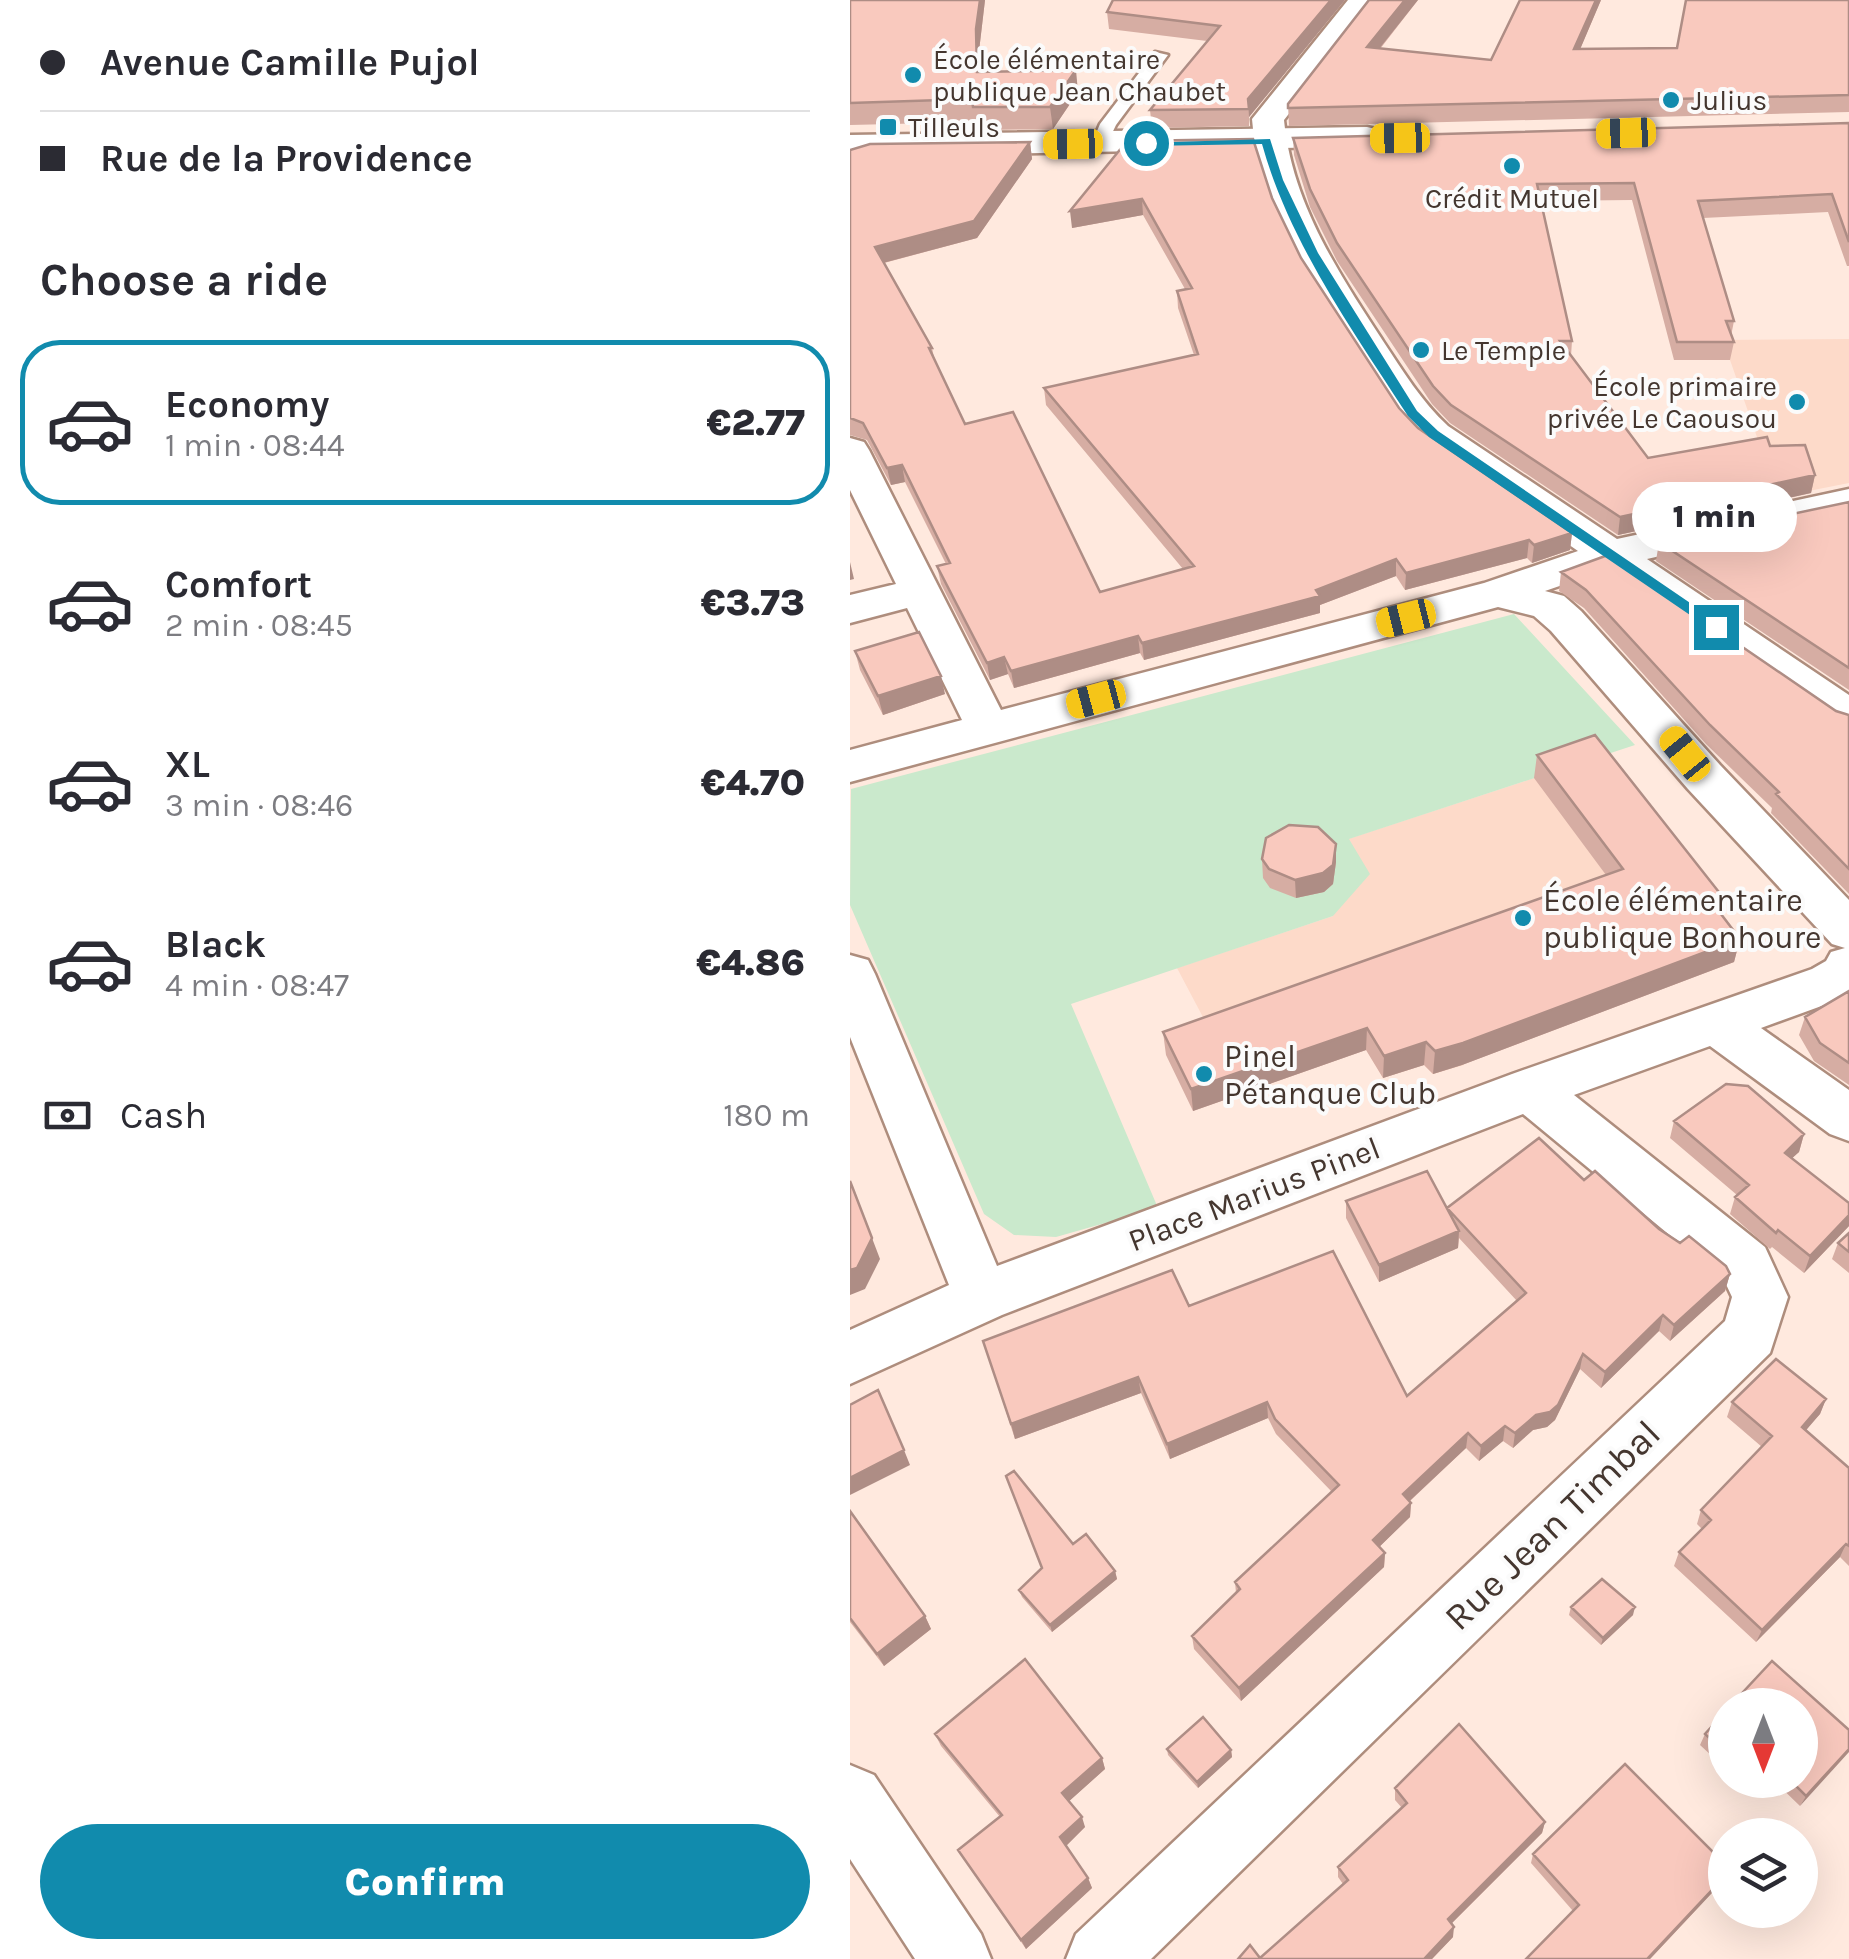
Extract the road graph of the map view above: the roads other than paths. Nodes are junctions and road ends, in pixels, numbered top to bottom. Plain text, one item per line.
1 (1363, 0) edge
2 (1160, 55) dead end
3 (1403, 138) edge
4 (1267, 141) junction
5 (1100, 144) junction
6 (850, 146) edge
7 (850, 450) edge
8 (1849, 501) edge
9 (1611, 554) junction
10 (922, 591) junction
11 (1498, 593) junction
12 (850, 609) edge
13 (1849, 716) edge
14 (988, 728) junction
15 (850, 766) edge
16 (1849, 930) edge
17 (1849, 966) edge
18 (850, 974) edge
19 (1719, 1025) junction
20 (1530, 1090) junction
21 (1849, 1119) edge
22 (982, 1296) junction
23 (850, 1358) edge
24 (850, 1799) edge
25 (956, 1959) edge
26 (1101, 1959) edge

1 - 4 street
2 - 5 lane
3 - 4 main road
4 - 5 main road
4 - 9 street
5 - 6 main road
7 - 10 street
8 - 9 street
9 - 11 street
9 - 13 street
10 - 12 street
10 - 14 street
11 - 14 street
11 - 16 street
14 - 15 street
17 - 19 street, Place Marius Pinel
18 - 22 street
19 - 20 street, Place Marius Pinel
19 - 21 street
20 - 22 street, Place Marius Pinel
20 - 26 street, Rue Jean Timbal
22 - 23 street, Place Marius Pinel
24 - 25 street

